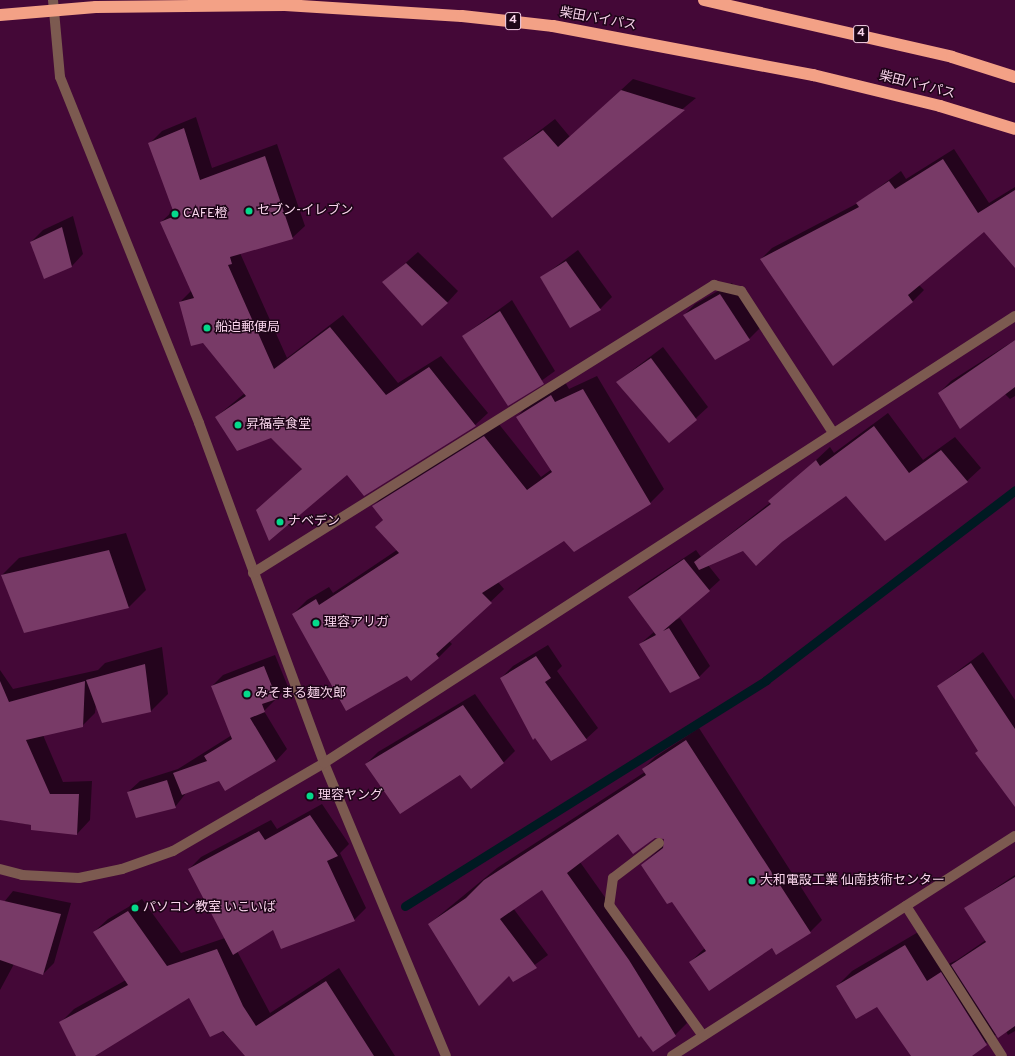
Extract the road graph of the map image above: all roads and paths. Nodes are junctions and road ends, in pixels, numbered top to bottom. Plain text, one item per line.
1 (704, 0) edge
2 (53, 6) edge
3 (0, 15) edge
4 (1015, 77) edge
5 (1015, 129) edge
6 (1015, 316) edge
7 (832, 431) junction
8 (253, 573) junction
9 (324, 762) junction
10 (1015, 836) edge
11 (659, 843) dead end
12 (0, 869) edge
13 (906, 906) junction
14 (703, 1036) junction
15 (446, 1056) edge
16 (672, 1056) edge
17 (1002, 1056) edge

1 - 4 highway, 4
2 - 3 highway, 柴田バイパス / 4
2 - 5 highway, 柴田バイパス / 4
2 - 8 street
6 - 7 street
7 - 8 street
7 - 9 street
8 - 9 street
9 - 12 street
9 - 15 street
10 - 13 street
11 - 14 street
13 - 14 street
13 - 17 street
14 - 16 street

